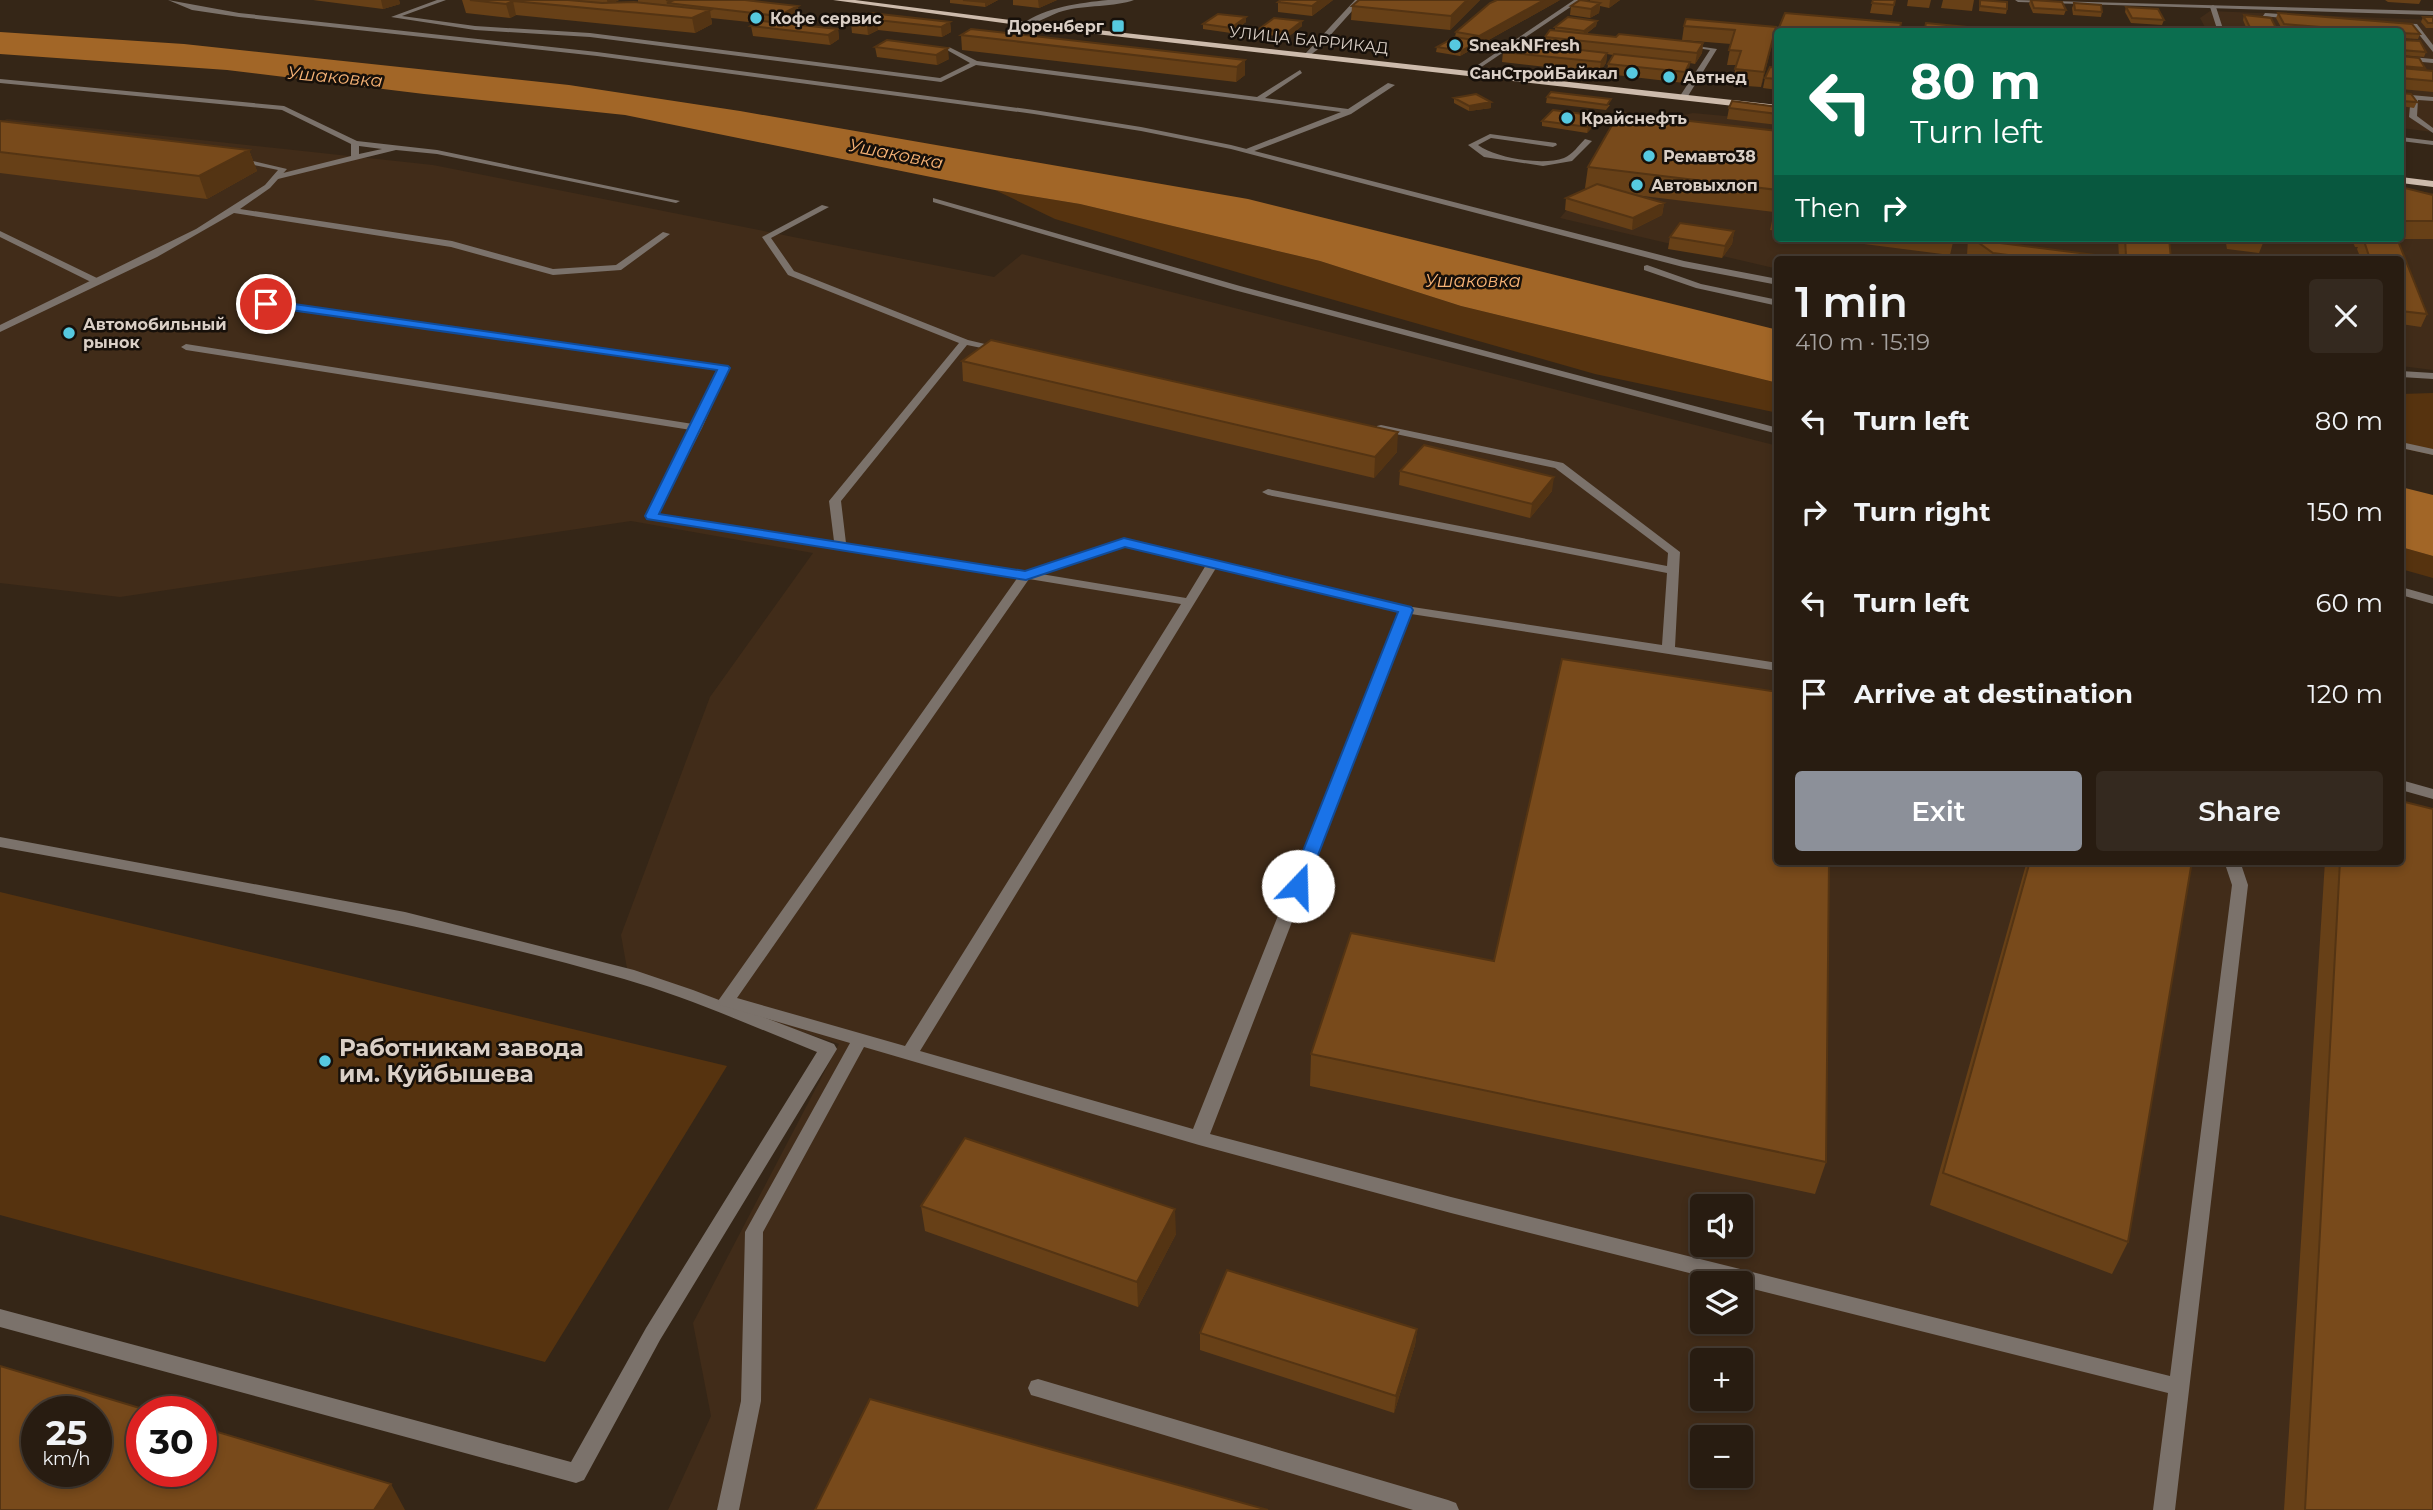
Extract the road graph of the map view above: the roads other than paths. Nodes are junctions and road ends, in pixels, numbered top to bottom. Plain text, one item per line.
1 (171, 0) edge
2 (443, 0) edge
3 (837, 0) edge
4 (1131, 0) edge
5 (1359, 0) edge
6 (1578, 0) edge
7 (2018, 0) edge
8 (2213, 7) junction
9 (2433, 13) edge
10 (2319, 19) edge
11 (2270, 23) edge
12 (2388, 23) edge
13 (1025, 24) junction
14 (2220, 28) edge
15 (1675, 44) edge
16 (2420, 44) edge
17 (2431, 48) edge
18 (950, 49) edge
19 (1307, 55) junction
20 (2404, 58) edge
21 (2433, 61) edge
22 (975, 64) junction
23 (1688, 68) edge
24 (1701, 69) junction
25 (1300, 72) dead end
26 (1469, 72) junction
27 (0, 81) edge
28 (1391, 85) dead end
29 (1684, 96) junction
30 (2404, 96) edge
31 (2414, 97) junction
32 (1259, 99) junction
33 (2433, 99) edge
34 (1774, 107) edge
35 (1349, 111) junction
36 (1501, 130) dead end
37 (2433, 131) edge
38 (1490, 136) junction
39 (2404, 139) edge
40 (1588, 141) dead end
41 (355, 143) junction
42 (2433, 143) edge
43 (1553, 145) dead end
44 (396, 148) junction
45 (1249, 151) junction
46 (223, 157) edge
47 (355, 157) junction
48 (278, 177) junction
49 (2404, 180) edge
50 (2433, 184) edge
51 (936, 200) dead end
52 (676, 201) dead end
53 (825, 207) dead end
54 (234, 211) junction
55 (666, 233) dead end
56 (0, 234) edge
57 (1647, 268) dead end
58 (96, 281) junction
59 (1774, 281) edge
60 (1774, 302) edge
61 (266, 304) dead end
62 (0, 329) edge
63 (965, 342) junction
64 (186, 346) dead end
65 (1019, 353) edge
66 (2404, 374) edge
67 (2433, 376) edge
68 (1370, 426) edge
69 (697, 428) junction
70 (1774, 430) edge
71 (2404, 446) edge
72 (2433, 452) edge
73 (1269, 492) dead end
74 (841, 547) junction
75 (1212, 565) dead end
76 (1672, 571) junction
77 (1026, 575) junction
78 (2404, 592) edge
79 (2433, 600) edge
80 (1189, 602) junction
81 (1406, 610) junction
82 (1668, 650) junction
83 (1774, 666) edge
84 (2404, 786) edge
85 (2433, 794) edge
86 (0, 842) edge
87 (2233, 865) edge
88 (856, 1047) dead end
89 (910, 1053) junction
90 (1199, 1138) junction
91 (0, 1318) edge
92 (2179, 1387) junction
93 (1038, 1388) dead end
94 (728, 1510) edge
95 (1448, 1510) edge
96 (2164, 1510) edge

1 - 45 street
2 - 22 street
3 - 13 main road, УЛИЦА БАРРИКАД
4 - 13 street
5 - 19 street
6 - 26 street
7 - 8 street
8 - 9 street
8 - 14 street
10 - 11 street
12 - 17 street
13 - 19 main road, УЛИЦА БАРРИКАД
15 - 24 street
16 - 17 street
18 - 22 street
19 - 26 main road, УЛИЦА БАРРИКАД
20 - 21 street
22 - 32 street
23 - 24 street
24 - 29 street
25 - 32 street
26 - 29 main road, УЛИЦА БАРРИКАД
27 - 41 street
28 - 35 street
29 - 34 main road, УЛИЦА БАРРИКАД
30 - 31 street
31 - 33 street
31 - 37 street
32 - 35 street
35 - 45 street
36 - 38 street
38 - 40 street
38 - 43 street
39 - 42 street
41 - 44 street
41 - 47 street
44 - 47 street
44 - 52 street
45 - 59 street
46 - 48 street
47 - 48 street
48 - 54 street
49 - 50 main road
51 - 70 street
53 - 63 street
54 - 55 street
54 - 58 street
56 - 58 street
57 - 60 street
58 - 62 street
61 - 69 street
63 - 65 street
63 - 74 street
64 - 69 street
66 - 67 street
68 - 76 street
69 - 74 street
71 - 72 street
73 - 76 street
74 - 77 street
75 - 80 street
76 - 82 street
77 - 80 street
77 - 81 street
77 - 89 street
78 - 79 street
80 - 89 street
81 - 82 street
81 - 90 street
82 - 83 street
84 - 85 street
86 - 91 street
87 - 92 street
88 - 94 street
89 - 90 street
90 - 92 street
92 - 96 street
93 - 95 street

